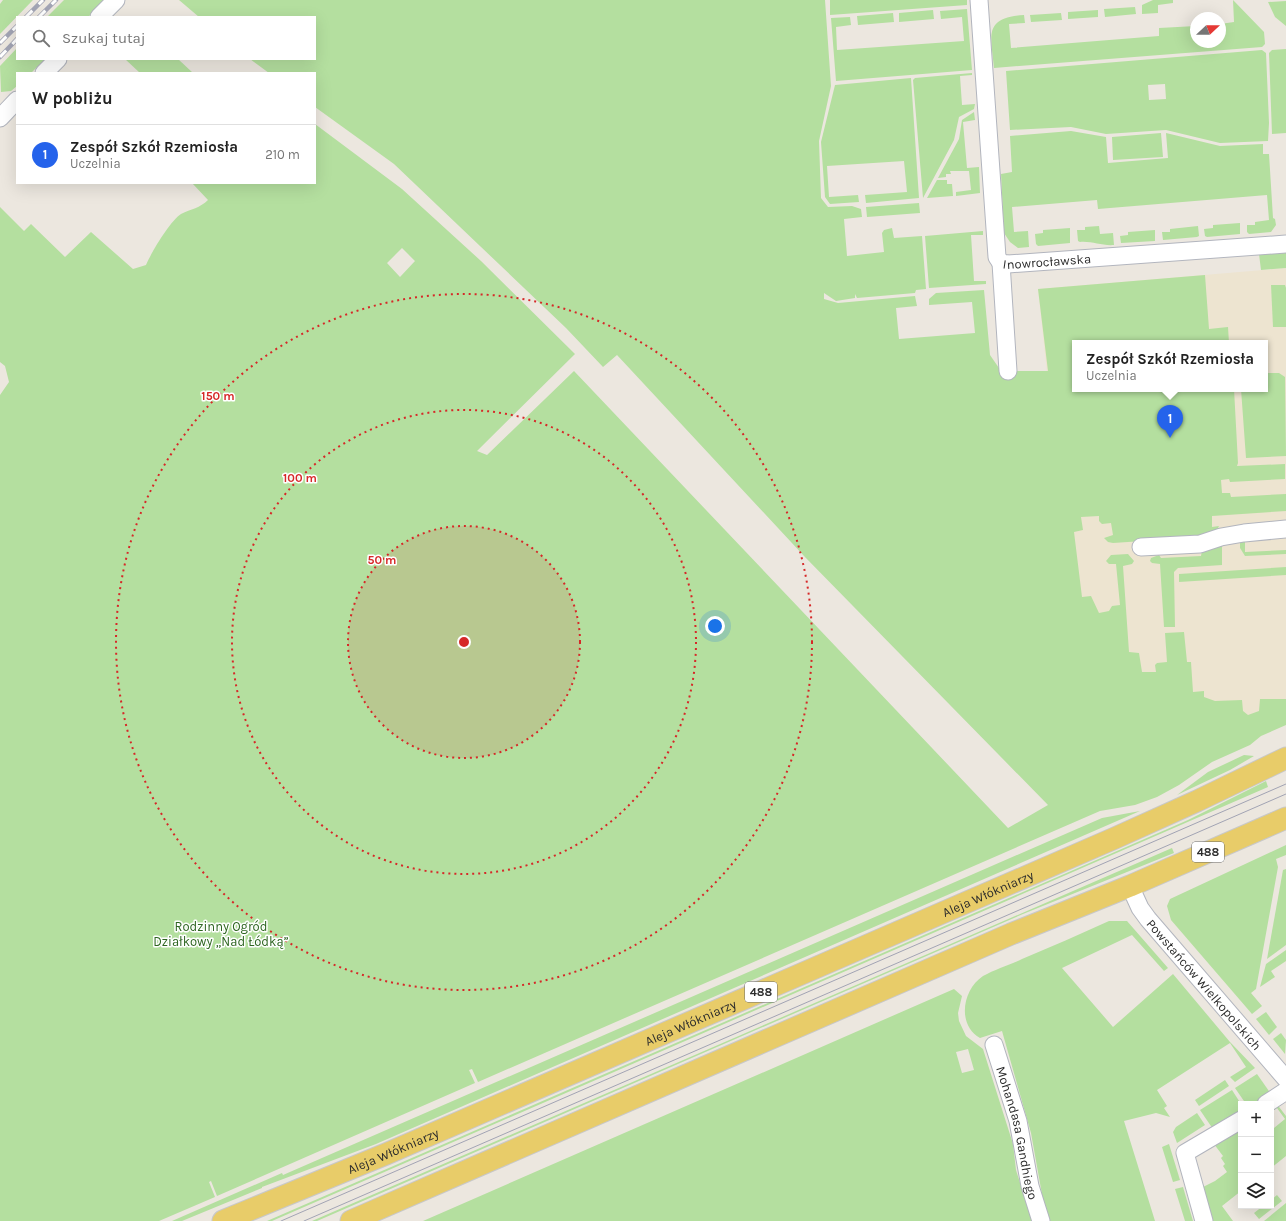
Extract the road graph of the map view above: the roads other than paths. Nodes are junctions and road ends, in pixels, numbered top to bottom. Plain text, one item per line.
1 (116, 0) edge
2 (979, 0) edge
3 (100, 16) edge
4 (57, 60) edge
5 (45, 72) edge
6 (1286, 244) edge
7 (1001, 263) junction
8 (1008, 371) dead end
9 (1286, 529) edge
10 (1141, 547) dead end
11 (1286, 758) edge
12 (1286, 818) edge
13 (1130, 886) junction
14 (994, 1045) dead end
15 (1286, 1079) edge
16 (1286, 1091) edge
17 (1271, 1101) edge
18 (1238, 1122) edge
19 (223, 1221) edge
20 (351, 1221) edge
21 (1041, 1221) edge
22 (1204, 1221) edge

1 - 3 street
2 - 7 street, Inowrocławska
4 - 5 street
6 - 7 street, Inowrocławska
7 - 8 street
9 - 10 street
11 - 19 main road, Aleja Włókniarzy / 488
12 - 13 main road, 488
13 - 15 street, Powstańców Wielkopolskich
13 - 20 main road, 488
14 - 21 street, Mohandasa Gandhiego
16 - 17 street
18 - 22 street

